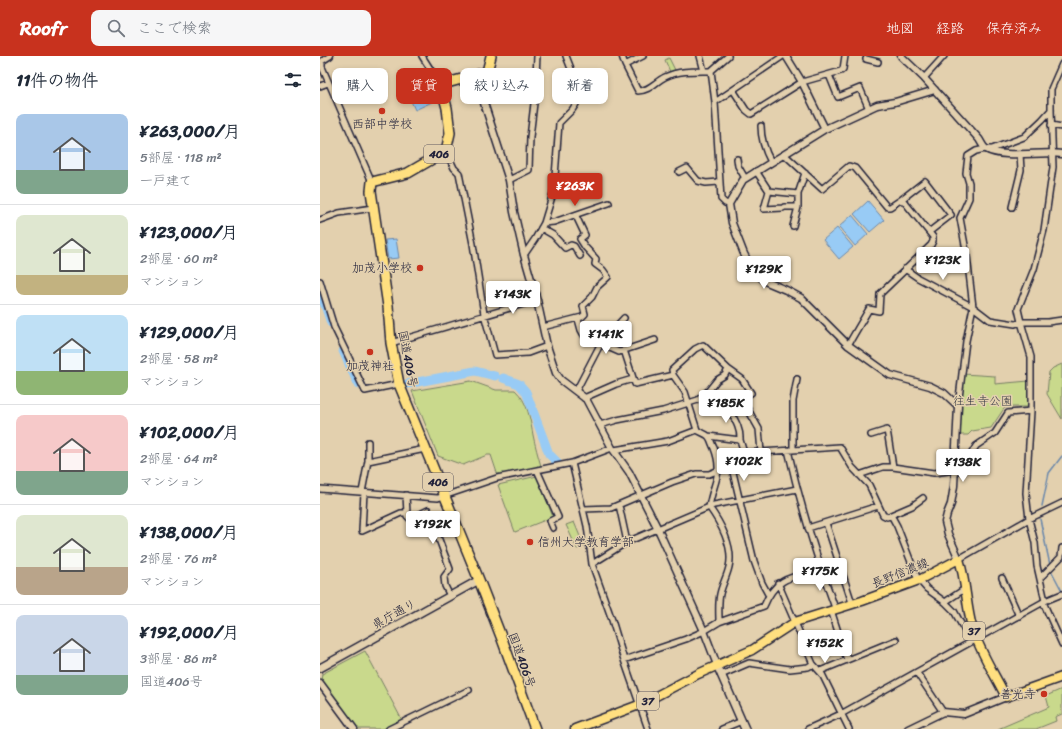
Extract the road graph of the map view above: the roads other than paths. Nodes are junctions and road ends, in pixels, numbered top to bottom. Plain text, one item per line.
1 (330, 56) edge
2 (422, 56) edge
3 (490, 56) edge
4 (537, 56) edge
5 (566, 56) edge
6 (622, 56) edge
7 (643, 56) edge
8 (700, 56) edge
9 (728, 56) edge
10 (785, 56) edge
11 (846, 56) edge
12 (902, 56) edge
13 (944, 56) edge
14 (866, 59) dead end
15 (874, 60) edge
16 (1062, 64) edge
17 (625, 65) junction
18 (430, 68) edge
19 (488, 68) edge
20 (704, 71) junction
21 (711, 71) junction
22 (829, 75) junction
23 (924, 78) junction
24 (802, 82) junction
25 (328, 83) junction
26 (320, 86) edge
27 (733, 90) junction
28 (935, 90) junction
29 (715, 102) junction
30 (446, 104) edge
31 (484, 104) edge
32 (869, 109) junction
33 (1051, 110) junction
34 (1051, 124) junction
35 (761, 126) dead end
36 (1062, 127) edge
37 (825, 129) junction
38 (985, 148) junction
39 (446, 151) junction
40 (1052, 152) junction
41 (1020, 154) junction
42 (1062, 154) edge
43 (785, 155) junction
44 (737, 159) dead end
45 (771, 162) junction
46 (756, 171) junction
47 (679, 172) dead end
48 (805, 173) junction
49 (745, 178) junction
50 (509, 180) junction
51 (372, 182) junction
52 (719, 182) junction
53 (768, 191) junction
54 (798, 194) junction
55 (902, 199) junction
56 (609, 203) dead end
57 (729, 204) junction
58 (798, 207) junction
59 (1012, 207) dead end
60 (374, 208) junction
61 (576, 216) junction
62 (320, 220) edge
63 (544, 223) junction
64 (793, 226) dead end
65 (541, 228) junction
66 (929, 232) junction
67 (524, 255) junction
68 (580, 256) dead end
69 (905, 269) junction
70 (320, 281) edge
71 (537, 300) junction
72 (973, 307) junction
73 (484, 314) junction
74 (624, 318) dead end
75 (578, 319) junction
76 (1062, 320) edge
77 (1021, 322) junction
78 (543, 327) junction
79 (655, 340) dead end
80 (391, 343) junction
81 (601, 343) junction
82 (848, 345) junction
83 (547, 346) junction
84 (624, 350) junction
85 (728, 369) junction
86 (673, 375) junction
87 (633, 379) junction
88 (797, 379) dead end
89 (398, 384) junction
90 (709, 390) junction
91 (576, 391) junction
92 (584, 398) junction
93 (689, 403) junction
94 (727, 405) junction
95 (746, 406) dead end
96 (958, 406) junction
97 (1031, 411) junction
98 (600, 425) junction
99 (697, 430) junction
100 (871, 435) dead end
101 (708, 436) junction
102 (740, 440) junction
103 (368, 442) dead end
104 (613, 449) junction
105 (425, 450) junction
106 (791, 450) junction
107 (761, 452) junction
108 (744, 453) junction
109 (368, 461) junction
110 (572, 463) junction
111 (892, 467) junction
112 (962, 467) dead end
113 (732, 468) junction
114 (537, 470) junction
115 (719, 470) junction
116 (948, 471) dead end
117 (859, 476) junction
118 (320, 489) edge
119 (796, 489) junction
120 (363, 492) junction
121 (406, 495) junction
122 (443, 495) junction
123 (642, 496) junction
124 (923, 498) dead end
125 (739, 499) junction
126 (1062, 503) edge
127 (619, 505) junction
128 (878, 506) junction
129 (709, 507) junction
130 (583, 509) junction
131 (407, 512) junction
132 (891, 515) junction
133 (1029, 518) junction
134 (826, 523) junction
135 (553, 528) dead end
136 (808, 528) junction
137 (658, 529) junction
138 (627, 542) junction
139 (1062, 548) edge
140 (959, 560) junction
141 (592, 564) junction
142 (821, 570) junction
143 (1002, 578) dead end
144 (1040, 578) junction
145 (479, 580) junction
146 (918, 580) junction
147 (778, 583) junction
148 (966, 588) junction
149 (768, 594) junction
150 (1062, 594) edge
151 (450, 596) junction
152 (945, 602) junction
153 (1044, 602) junction
154 (852, 603) junction
155 (833, 609) junction
156 (1019, 616) junction
157 (719, 622) junction
158 (795, 622) junction
159 (704, 631) junction
160 (896, 640) dead end
161 (974, 641) junction
162 (1062, 644) edge
163 (624, 660) junction
164 (847, 660) junction
165 (814, 664) junction
166 (717, 665) junction
167 (320, 668) edge
168 (820, 671) junction
169 (917, 672) junction
170 (721, 674) junction
171 (1062, 677) edge
172 (320, 683) edge
173 (469, 690) dead end
174 (1006, 697) junction
175 (639, 705) junction
176 (943, 712) junction
177 (841, 714) junction
178 (742, 721) junction
179 (354, 729) edge
180 (389, 729) edge
181 (535, 729) edge
182 (575, 729) edge
183 (648, 729) edge
184 (722, 729) edge
185 (745, 729) edge
186 (808, 729) edge
187 (849, 729) edge
188 (908, 729) edge

1 - 25 street
2 - 18 street
3 - 19 highway
4 - 50 street
5 - 63 street
6 - 17 street
7 - 17 street
8 - 20 street
9 - 21 street
10 - 24 street
10 - 27 street
11 - 22 street
12 - 23 street
13 - 23 street
14 - 15 street
16 - 33 street
17 - 20 street
20 - 21 street
21 - 29 street
22 - 24 street
22 - 32 street
23 - 28 street
24 - 27 street
24 - 37 street
25 - 26 street
25 - 51 street
27 - 29 street
28 - 32 street
28 - 38 street
29 - 52 street
30 - 39 highway, 406
31 - 50 street
32 - 37 street
33 - 34 street
33 - 38 street
34 - 36 street
34 - 40 street
35 - 45 street
37 - 43 street
38 - 41 street
38 - 72 street
39 - 51 highway, 406
39 - 73 street
40 - 41 street
40 - 42 street
40 - 77 street
41 - 59 street
43 - 45 street
43 - 48 street
44 - 49 street
45 - 46 street
46 - 49 street
46 - 53 street
47 - 52 street
48 - 54 street
48 - 55 street
49 - 57 street
50 - 67 street
51 - 60 highway, 国道406号 / 406
52 - 57 street
53 - 54 street
53 - 58 street
54 - 58 street
55 - 66 street
55 - 66 street
56 - 61 street
57 - 82 street
58 - 64 street
60 - 62 street
60 - 80 highway, 国道406号 / 406
61 - 63 street
61 - 75 street
63 - 65 street
65 - 67 street
65 - 68 street
66 - 69 street
67 - 71 street
69 - 72 street
69 - 82 street
70 - 89 street
71 - 73 street
71 - 78 street
72 - 77 street
72 - 96 street
73 - 80 street
73 - 83 street
74 - 81 street
75 - 78 street
75 - 81 street
76 - 77 street
77 - 97 street
78 - 83 street
79 - 84 street
80 - 89 highway, 国道406号 / 406
81 - 84 street
81 - 91 street
82 - 96 street
83 - 91 street
84 - 87 street
85 - 86 street
85 - 90 street
85 - 94 street
86 - 87 street
86 - 93 street
87 - 92 street
88 - 106 street
89 - 105 highway, 国道406号 / 406
90 - 93 street
90 - 94 street
91 - 92 street
92 - 98 street
93 - 98 street
93 - 99 street
94 - 102 street
95 - 107 street
96 - 140 street
97 - 112 street
97 - 133 street
98 - 104 street
99 - 101 street
99 - 104 street
100 - 111 street
101 - 102 street
101 - 115 street
102 - 108 street
103 - 109 street
104 - 110 street
104 - 123 street
105 - 109 street
105 - 122 highway, 国道406号 / 406
106 - 107 street
106 - 117 street
106 - 119 street
107 - 108 street
108 - 113 street
109 - 120 street
110 - 114 street
110 - 130 street
111 - 116 street
111 - 117 street
113 - 115 street
113 - 125 street
114 - 122 street
114 - 135 street
115 - 123 street
115 - 129 street
117 - 128 street
118 - 120 street
119 - 125 street
119 - 136 street
120 - 121 street
120 - 131 street
121 - 122 street
121 - 131 street
122 - 145 highway, 国道406号 / 406
123 - 127 street
123 - 137 street
124 - 132 street
125 - 129 street
125 - 149 street
126 - 133 street
127 - 130 street
127 - 138 street
128 - 132 street
128 - 134 street
129 - 137 street
129 - 157 street
130 - 141 street
131 - 151 street
132 - 146 street
133 - 140 street
133 - 144 street
134 - 136 street
134 - 154 street
136 - 142 street
137 - 138 street
137 - 159 street
138 - 141 street
139 - 144 street
140 - 146 main road, 長野信濃線 / 37
140 - 148 main road, 37
141 - 163 street
142 - 147 street
142 - 155 street
143 - 156 street
144 - 153 street
145 - 151 main road, 県庁通り
145 - 181 highway, 国道406号 / 406
146 - 152 street
146 - 154 main road, 長野信濃線 / 37
147 - 149 street
147 - 158 street
148 - 152 street
148 - 161 main road, 37
149 - 157 street
150 - 153 street
151 - 167 main road, 県庁通り
152 - 161 street
153 - 156 street
153 - 162 street
154 - 155 main road, 長野信濃線 / 37
155 - 158 main road, 長野信濃線 / 37
155 - 164 street
156 - 161 street
157 - 159 street
158 - 165 street
158 - 166 main road, 長野信濃線 / 37
159 - 163 street
159 - 166 street
160 - 164 street
161 - 169 street
161 - 174 main road, 37
163 - 175 street
164 - 168 street
165 - 168 street
165 - 170 street
166 - 170 main road
166 - 175 main road, 長野信濃線 / 37
168 - 177 street
169 - 176 street
169 - 177 street
170 - 178 main road
171 - 174 main road
172 - 179 street
173 - 180 street
174 - 176 street
175 - 182 main road, 長野信濃線 / 37
175 - 183 street
176 - 188 street
177 - 186 street
177 - 187 street
178 - 184 street
178 - 185 main road

